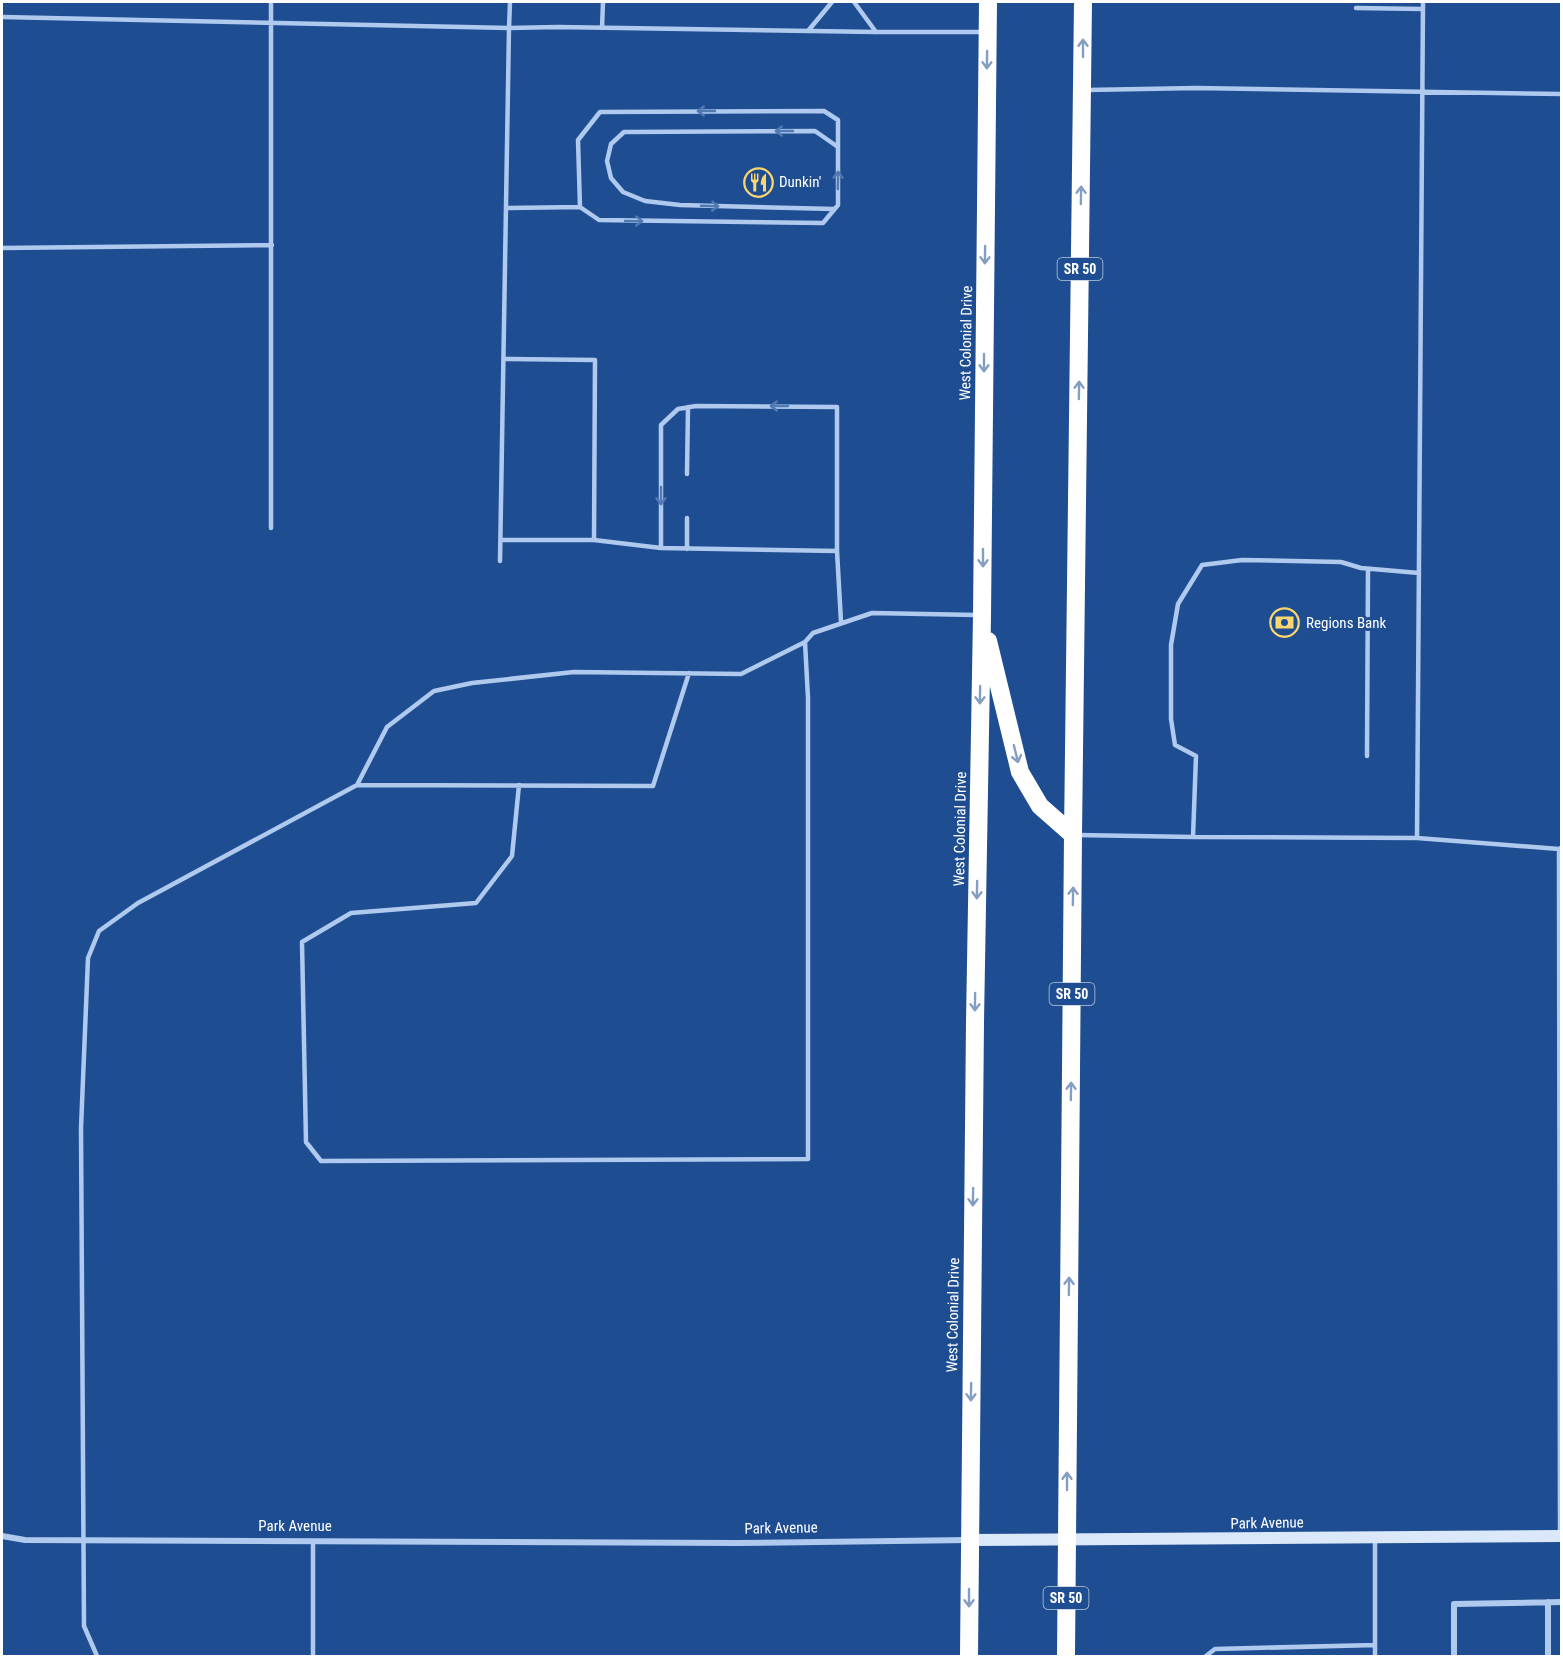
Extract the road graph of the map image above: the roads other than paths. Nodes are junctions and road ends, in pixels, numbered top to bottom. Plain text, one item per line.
1 (271, 2) edge
2 (510, 2) edge
3 (603, 2) edge
4 (832, 2) edge
5 (854, 2) edge
6 (988, 2) edge
7 (1083, 2) edge
8 (1424, 2) edge
9 (1356, 8) dead end
10 (1424, 9) junction
11 (2, 17) edge
12 (271, 23) junction
13 (509, 28) junction
14 (603, 28) junction
15 (808, 31) junction
16 (876, 32) junction
17 (987, 32) junction
18 (1083, 90) junction
19 (1423, 91) junction
20 (1562, 94) edge
21 (838, 147) junction
22 (580, 207) junction
23 (507, 208) junction
24 (834, 208) junction
25 (272, 245) junction
26 (2, 248) edge
27 (504, 359) junction
28 (688, 407) junction
29 (687, 474) dead end
30 (687, 518) dead end
31 (272, 528) dead end
32 (501, 540) junction
33 (594, 540) junction
34 (661, 548) junction
35 (687, 549) junction
36 (837, 551) junction
37 (500, 561) dead end
38 (1368, 569) junction
39 (1419, 573) junction
40 (982, 616) junction
41 (841, 622) junction
42 (805, 642) junction
43 (689, 673) junction
44 (1367, 756) dead end
45 (357, 785) junction
46 (519, 785) junction
47 (1073, 835) junction
48 (1193, 837) junction
49 (1417, 838) junction
50 (1560, 848) edge
51 (1561, 1437) edge
52 (2, 1536) edge
53 (1561, 1536) edge
54 (1376, 1537) junction
55 (1066, 1539) junction
56 (84, 1540) junction
57 (969, 1540) junction
58 (312, 1541) junction
59 (1548, 1602) junction
60 (1562, 1602) edge
61 (1375, 1645) junction
62 (96, 1656) edge
63 (313, 1656) edge
64 (969, 1656) edge
65 (1066, 1656) edge
66 (1206, 1656) edge
67 (1375, 1656) edge
68 (1454, 1656) edge
69 (1548, 1656) edge

1 - 12 lane
2 - 13 lane
3 - 14 lane
4 - 15 lane
5 - 16 lane
6 - 17 highway, West Colonial Drive
18 -> 7 highway, SR 50
8 - 10 lane
9 - 10 lane
10 - 19 lane
11 - 12 lane
12 - 13 lane
12 - 25 lane
13 - 14 lane
13 - 23 lane
14 - 15 lane
15 - 16 lane
16 - 17 lane
17 -> 40 highway, West Colonial Drive
18 - 19 lane
47 -> 18 highway, SR 50
19 - 20 lane
19 - 39 lane
21 -> 22 lane
24 -> 21 lane
21 -> 24 lane
22 - 23 lane
22 -> 24 lane
23 - 27 lane
25 - 26 lane
25 - 31 lane
27 - 32 lane
27 - 33 lane
28 - 29 lane
28 -> 34 lane
36 -> 28 lane
30 - 35 lane
32 - 33 lane
32 - 37 lane
33 - 34 lane
34 - 35 lane
35 - 36 lane
36 - 41 lane
38 - 39 lane
38 - 44 lane
38 - 48 lane
39 - 49 lane
40 - 41 lane
40 -> 47 highway
40 -> 57 highway, West Colonial Drive
41 - 42 lane
42 - 43 lane
42 - 46 lane
43 - 45 lane
43 - 46 lane
45 - 46 lane
45 - 56 lane
47 - 48 lane
55 -> 47 highway, SR 50
48 - 49 lane
49 - 50 lane
50 - 51 lane
51 - 53 lane
52 - 56 street, Park Avenue
53 - 54 street, Park Avenue
54 - 55 street, Park Avenue
54 - 61 lane
55 - 57 street, Park Avenue
55 - 65 highway, SR 50
56 - 58 street, Park Avenue
56 - 62 lane
57 - 58 street, Park Avenue
57 -> 64 highway, West Colonial Drive
58 - 63 lane
59 - 60 street
59 - 68 street
59 - 69 street
61 - 66 lane
61 - 67 lane

